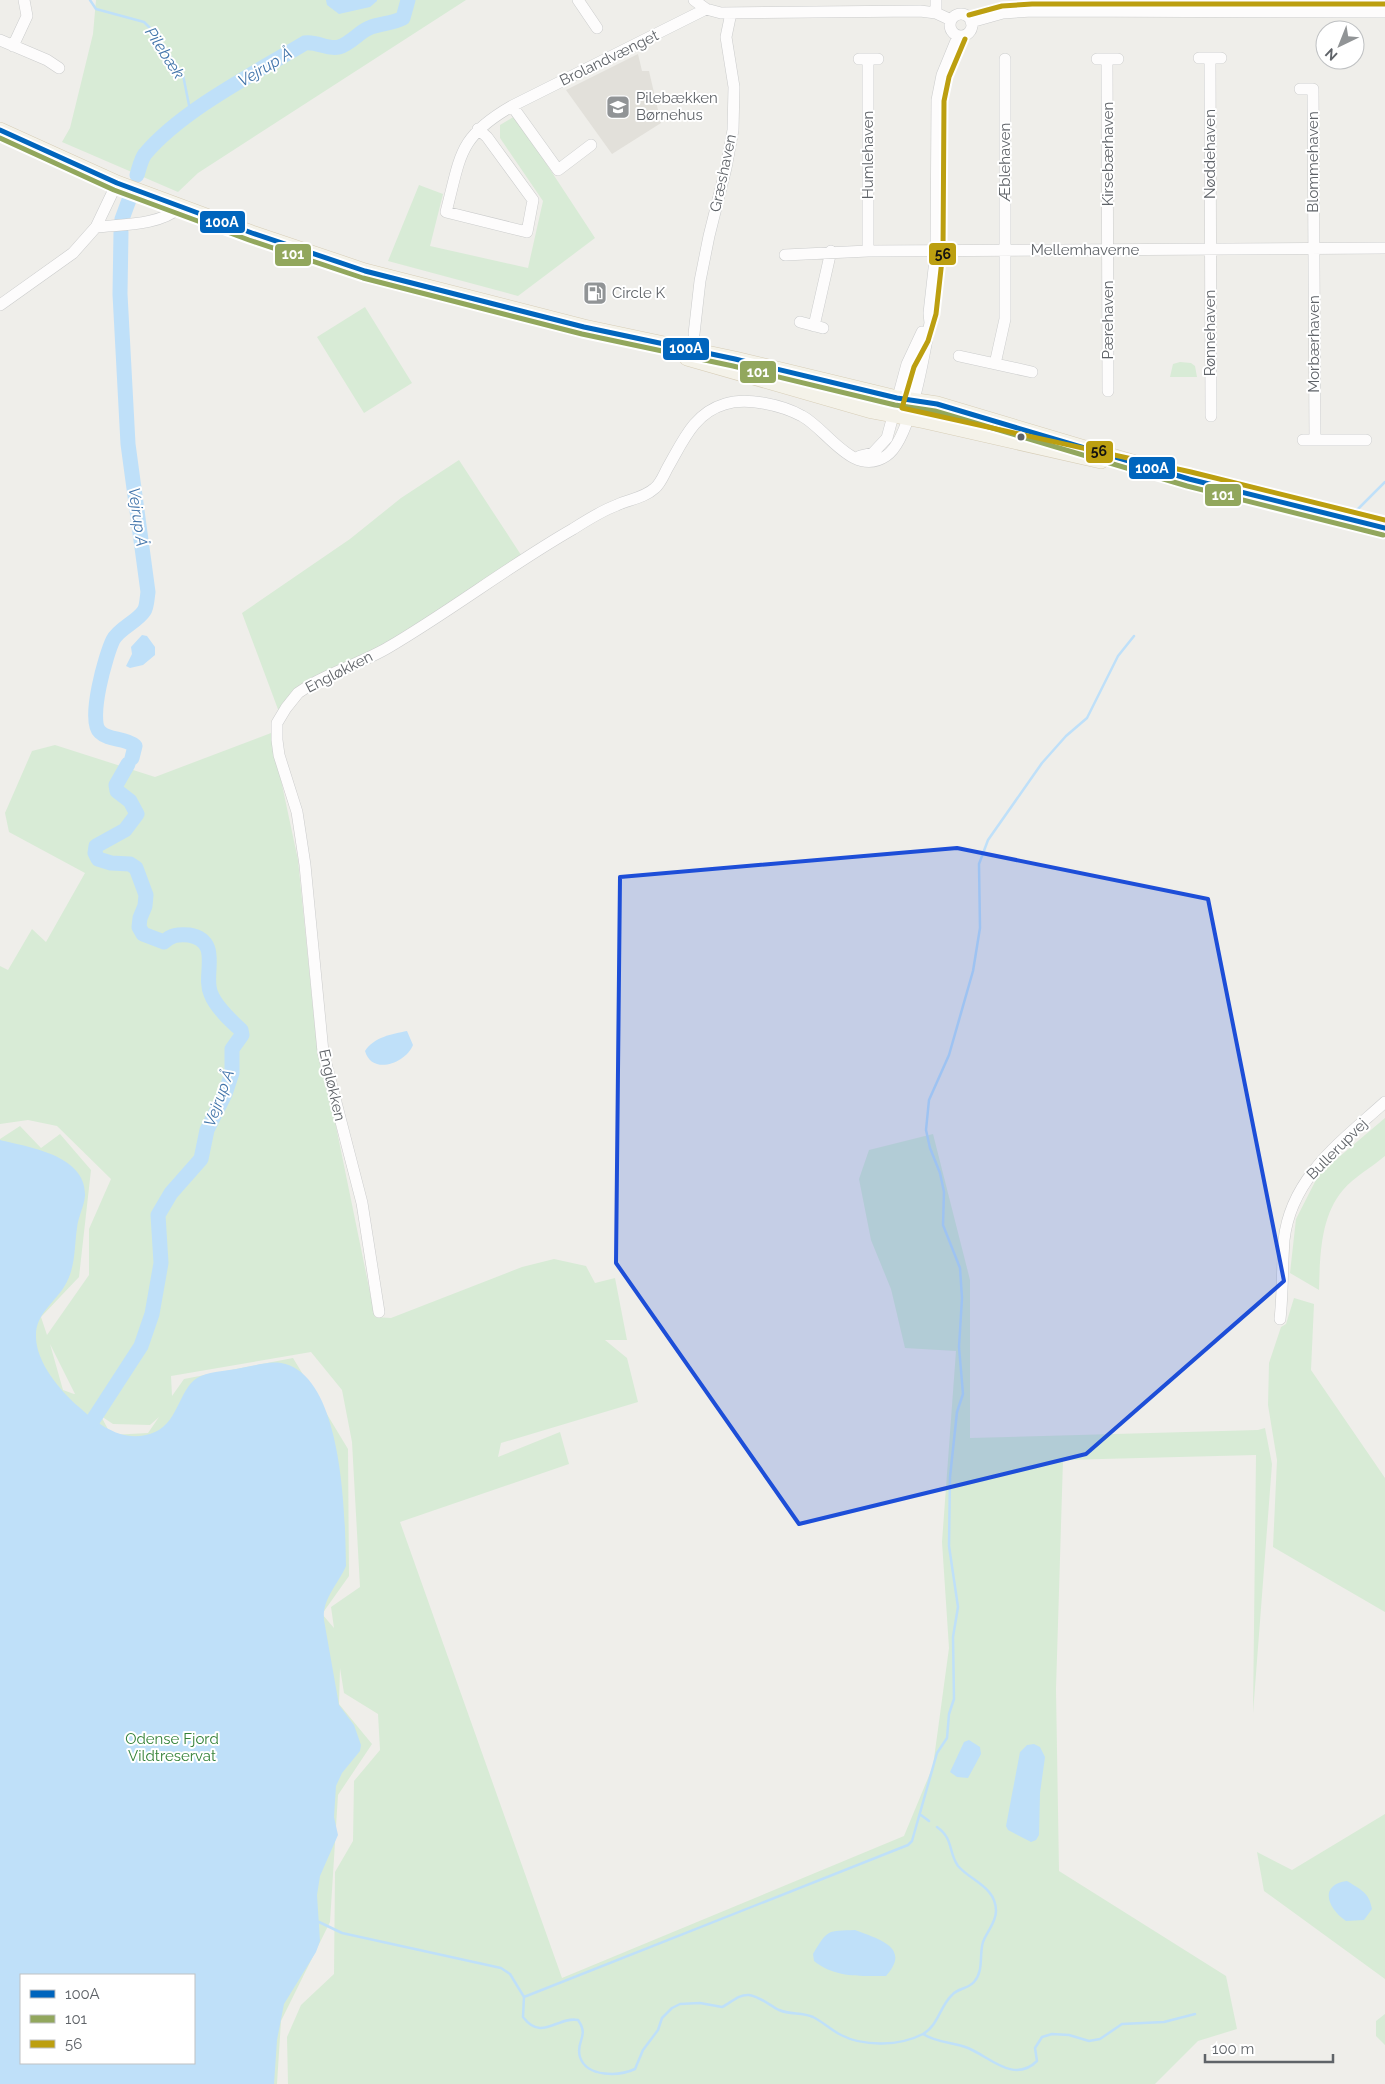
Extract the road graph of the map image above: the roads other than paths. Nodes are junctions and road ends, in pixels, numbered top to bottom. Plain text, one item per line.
1 (24, 0) edge
2 (578, 0) edge
3 (694, 0) edge
4 (936, 0) edge
5 (815, 6) edge
6 (1236, 6) edge
7 (706, 9) junction
8 (936, 12) junction
9 (1385, 12) edge
10 (731, 13) junction
11 (951, 20) junction
12 (971, 22) junction
13 (597, 28) dead end
14 (958, 36) junction
15 (0, 40) edge
16 (13, 46) junction
17 (1210, 58) dead end
18 (868, 59) dead end
19 (1005, 59) dead end
20 (1108, 59) dead end
21 (59, 68) dead end
22 (1300, 89) dead end
23 (512, 106) junction
24 (478, 129) junction
25 (0, 130) edge
26 (592, 145) dead end
27 (117, 183) junction
28 (181, 207) junction
29 (96, 227) junction
30 (1385, 248) edge
31 (1314, 249) junction
32 (936, 250) junction
33 (1006, 250) junction
34 (1108, 250) junction
35 (1210, 250) junction
36 (831, 251) junction
37 (868, 251) junction
38 (785, 255) dead end
39 (0, 304) edge
40 (929, 313) junction
41 (800, 322) dead end
42 (584, 328) junction
43 (694, 334) dead end
44 (959, 356) dead end
45 (995, 364) junction
46 (1032, 372) dead end
47 (1108, 391) dead end
48 (895, 406) junction
49 (910, 408) junction
50 (1211, 416) dead end
51 (1366, 440) dead end
52 (851, 456) junction
53 (1188, 479) junction
54 (1385, 528) edge
55 (1385, 1102) edge
56 (379, 1312) dead end
57 (1280, 1320) dead end

1 - 16 street
2 - 13 street
3 - 7 street
4 - 8 street
5 - 8 street
5 - 10 street
6 - 9 street
6 - 12 street
7 - 10 street
7 - 23 street, Brolandvænget
8 - 11 street
10 - 43 street, Græshaven
11 - 12 street
11 - 14 street
12 - 14 street
14 - 32 street
15 - 16 street
16 - 21 street
17 - 35 street, Nøddehaven
18 - 37 street, Humlehaven
19 - 33 street, Æblehaven
20 - 34 street, Kirsebærhaven
22 - 31 street, Blommehaven
23 - 24 street, Brolandvænget
23 - 26 street
24 - 24 street, Brolandvænget
25 - 27 main road
27 - 28 main road
27 - 29 street
28 - 29 street
28 - 42 main road
29 - 39 street
30 - 31 street, Mellemhaverne
31 - 35 street, Mellemhaverne
31 - 51 street, Morbærhaven
32 - 33 street, Mellemhaverne
32 - 37 street, Mellemhaverne
32 - 40 street
33 - 34 street, Mellemhaverne
33 - 45 street, Æblehaven
34 - 35 street, Mellemhaverne
34 - 47 street, Pærehaven
35 - 50 street, Rønnehaven
36 - 37 street, Mellemhaverne
36 - 38 street, Mellemhaverne
36 - 41 street
40 - 48 street
40 - 49 street, Engløkken
42 - 48 main road
42 - 48 main road
44 - 45 street
45 - 46 street
48 - 49 main road
48 - 52 street
49 - 52 street, Engløkken
49 - 53 main road
49 - 53 main road
52 - 56 street, Engløkken
53 - 54 main road
55 - 57 street, Bullerupvej

